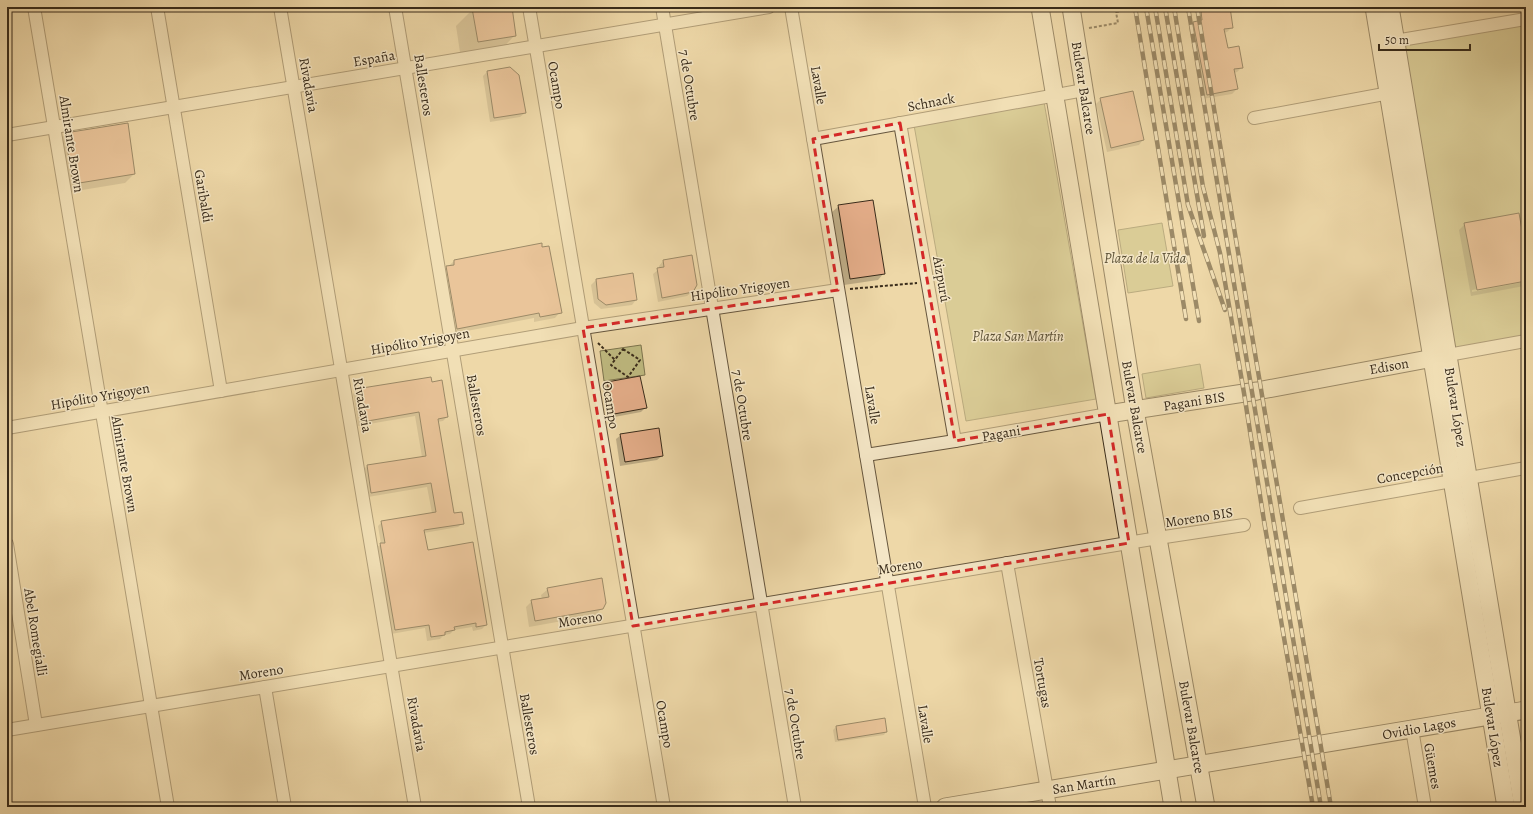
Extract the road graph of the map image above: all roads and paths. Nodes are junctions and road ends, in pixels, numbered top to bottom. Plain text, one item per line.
1 (34, 7) edge
2 (157, 7) edge
3 (280, 7) edge
4 (395, 7) edge
5 (528, 7) edge
6 (662, 7) edge
7 (769, 7) edge
8 (791, 7) edge
9 (1040, 7) edge
10 (1071, 7) edge
11 (1144, 7) edge
12 (1374, 7) edge
13 (1390, 7) edge
14 (1526, 19) edge
15 (665, 24) junction
16 (1074, 31) junction
17 (1388, 42) junction
18 (535, 46) junction
19 (406, 68) junction
20 (294, 87) junction
21 (1084, 90) junction
22 (1396, 92) junction
23 (1054, 94) junction
24 (174, 107) junction
25 (1254, 118) dead end
26 (900, 123) junction
27 (54, 127) junction
28 (7, 135) edge
29 (813, 139) junction
30 (928, 282) junction
31 (838, 290) junction
32 (712, 308) junction
33 (583, 328) junction
34 (1526, 341) edge
35 (453, 350) junction
36 (1440, 357) junction
37 (640, 360) joint
38 (342, 370) junction
39 (221, 390) junction
40 (1252, 391) joint
41 (1135, 410) junction
42 (101, 411) junction
43 (1108, 414) junction
44 (7, 428) edge
45 (955, 441) junction
46 (866, 455) junction
47 (1526, 468) edge
48 (1460, 479) junction
49 (1300, 508) dead end
50 (1244, 525) dead end
51 (1158, 538) junction
52 (1129, 543) junction
53 (7, 544) edge
54 (1007, 563) junction
55 (888, 583) junction
56 (761, 604) junction
57 (633, 626) junction
58 (502, 647) junction
59 (392, 666) junction
60 (265, 687) junction
61 (151, 706) junction
62 (1526, 710) edge
63 (1499, 714) junction
64 (36, 725) junction
65 (1412, 729) junction
66 (7, 730) edge
67 (1199, 765) junction
68 (1167, 770) junction
69 (1047, 790) junction
70 (168, 807) edge
71 (285, 807) edge
72 (415, 807) edge
73 (529, 807) edge
74 (664, 807) edge
75 (794, 807) edge
76 (925, 807) edge
77 (945, 807) edge
78 (1050, 807) edge
79 (1173, 807) edge
80 (1206, 807) edge
81 (1425, 807) edge
82 (1506, 807) edge
83 (1523, 807) edge

1 - 27 street, Almirante Brown
2 - 24 street, Garibaldi
3 - 20 street, Rivadavia
4 - 19 street, Ballesteros
5 - 18 street, Ocampo
6 - 15 street, 7 de Octubre
7 - 15 street, España
8 - 29 street, Lavalle
9 - 23 main road, Bulevar Balcarce
10 - 16 main road, Bulevar Balcarce
11 - 16 path, bridge
12 - 17 main road, Bulevar López
13 - 17 main road, Bulevar López
14 - 17 street
15 - 18 street, España
15 - 32 street, 7 de Octubre
16 - 21 main road, Bulevar Balcarce
17 - 22 main road, Bulevar López
18 - 19 street, España
18 - 33 street, Ocampo
19 - 20 street, España
19 - 35 street, Ballesteros
20 - 24 street, España
20 - 38 street, Rivadavia
21 - 23 street, Schnack
21 - 41 main road, Bulevar Balcarce
22 - 25 street
22 - 36 main road, Bulevar López
23 - 26 street, Schnack
23 - 43 main road, Bulevar Balcarce
24 - 27 street, España
24 - 39 street, Garibaldi
26 - 29 street, Schnack
26 - 30 street, Aizpurú
27 - 28 street, España
27 - 42 street, Almirante Brown
29 - 31 street, Lavalle
30 - 31 path
30 - 45 street, Aizpurú
31 - 32 street, Hipólito Yrigoyen
31 - 46 street, Lavalle
32 - 33 street, Hipólito Yrigoyen
32 - 56 street, 7 de Octubre
33 - 35 street, Hipólito Yrigoyen
33 - 57 street, Ocampo
34 - 36 street, Edison
35 - 38 street, Hipólito Yrigoyen
35 - 58 street, Ballesteros
36 - 40 main road, Edison
36 - 48 main road, Bulevar López
37 - 37 path
38 - 39 street, Hipólito Yrigoyen
38 - 59 street, Rivadavia
39 - 42 street, Hipólito Yrigoyen
40 - 41 main road, Pagani BIS
41 - 43 main road, Pagani
41 - 51 main road, Bulevar Balcarce
42 - 44 street, Hipólito Yrigoyen
42 - 61 street, Almirante Brown
43 - 45 street, Pagani
43 - 52 main road, Bulevar Balcarce
45 - 46 street, Pagani
46 - 55 street, Lavalle
47 - 48 street, Concepción
48 - 49 street, Concepción
48 - 63 main road, Bulevar López
50 - 51 street, Moreno BIS
51 - 52 street, Moreno
51 - 67 main road, Bulevar Balcarce
52 - 54 street, Moreno
52 - 68 main road, Bulevar Balcarce
53 - 64 street, Abel Romegialli
54 - 55 street, Moreno
54 - 69 street, Tortugas
55 - 56 street, Moreno
55 - 76 street, Lavalle
56 - 57 street, Moreno
56 - 75 street, 7 de Octubre
57 - 58 street, Moreno
57 - 74 street, Ocampo
58 - 59 street, Moreno
58 - 73 street, Ballesteros
59 - 60 street, Moreno
59 - 72 street, Rivadavia
60 - 61 street, Moreno
60 - 71 street
61 - 64 street, Moreno
61 - 70 street, Almirante Brown
62 - 63 main road, Ovidio Lagos
63 - 65 main road, Ovidio Lagos
63 - 82 main road, Bulevar López
63 - 83 main road, Bulevar López
64 - 66 street, Moreno
65 - 67 main road, Ovidio Lagos
65 - 81 street, Güemes
67 - 68 main road, San Martín
67 - 80 main road, Bulevar Balcarce
68 - 69 main road, San Martín
68 - 79 main road, Bulevar Balcarce
69 - 77 main road, San Martín
69 - 78 street, Tortugas

